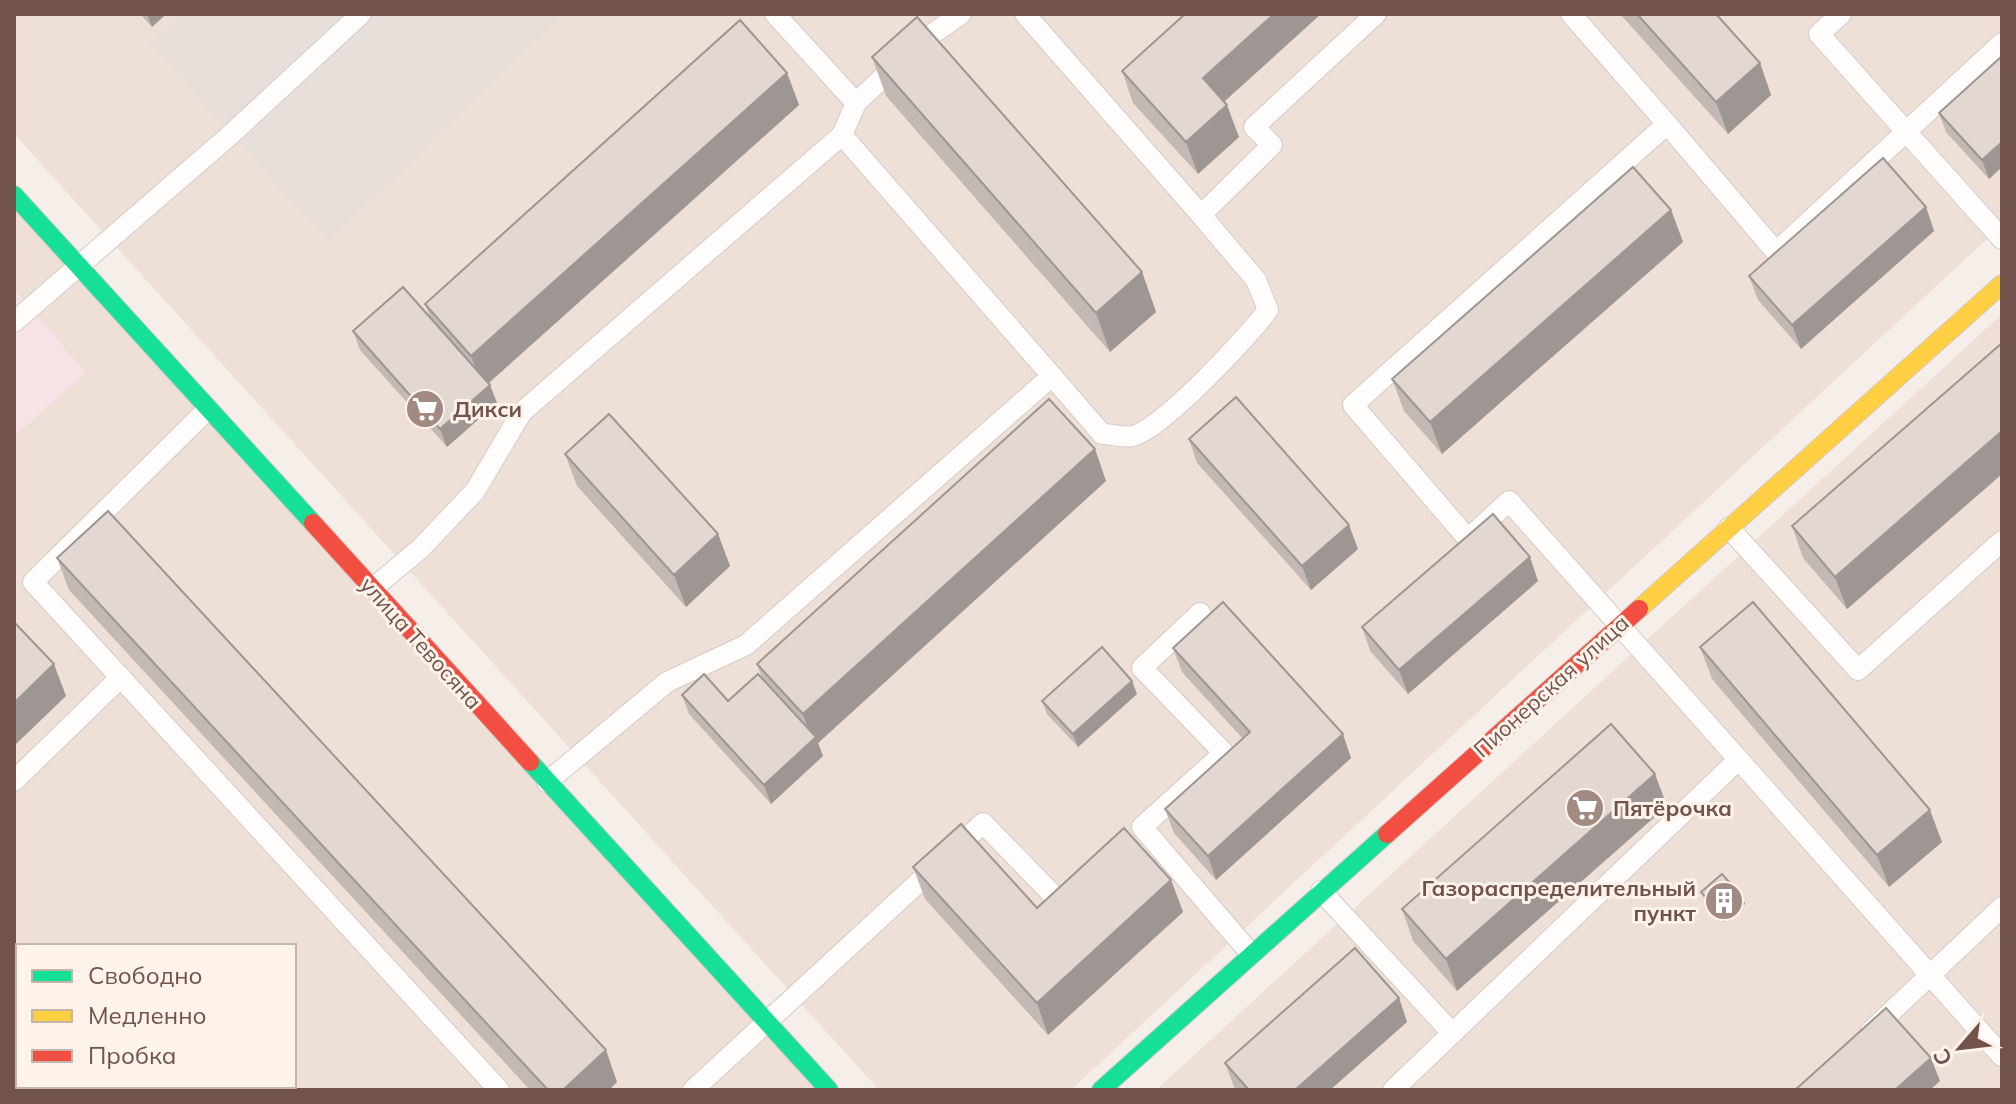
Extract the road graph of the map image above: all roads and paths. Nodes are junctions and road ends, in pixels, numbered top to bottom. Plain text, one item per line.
1 (361, 14) edge
2 (775, 14) edge
3 (961, 14) edge
4 (1025, 14) edge
5 (1376, 14) edge
6 (1571, 14) edge
7 (1841, 14) edge
8 (2002, 43) edge
9 (856, 103) junction
10 (1667, 124) junction
11 (1906, 131) junction
12 (842, 135) junction
13 (14, 195) edge
14 (1201, 215) junction
15 (2002, 239) edge
16 (78, 265) junction
17 (2001, 285) edge
18 (14, 322) edge
19 (1052, 376) junction
20 (208, 409) junction
21 (1729, 528) junction
22 (2002, 541) edge
23 (372, 589) junction
24 (1200, 613) dead end
25 (1619, 625) junction
26 (121, 677) junction
27 (1738, 760) junction
28 (14, 781) edge
29 (547, 782) junction
30 (1321, 891) junction
31 (1053, 895) edge
32 (2002, 907) edge
33 (1251, 954) junction
34 (1930, 975) junction
35 (765, 1022) junction
36 (1452, 1033) junction
37 (1853, 1048) edge
38 (2002, 1056) edge
39 (497, 1089) edge
40 (693, 1090) edge
41 (829, 1090) edge
42 (1101, 1090) edge
43 (1393, 1090) edge

1 - 16 lane
2 - 9 lane
3 - 9 lane
4 - 14 lane
5 - 14 lane
6 - 10 lane
7 - 11 lane
8 - 11 lane
9 - 12 lane
10 - 11 lane
10 - 25 lane
11 - 15 lane
12 - 19 lane
12 - 23 lane
13 - 16 main road, улица Тевосяна
14 - 19 lane
16 - 18 lane
16 - 20 main road, улица Тевосяна
17 - 21 main road, Пионерская улица
19 - 29 lane
20 - 23 main road, улица Тевосяна
20 - 26 lane
21 - 22 lane
21 - 25 main road, Пионерская улица
23 - 29 main road, улица Тевосяна
24 - 33 lane
25 - 27 lane
25 - 30 main road, Пионерская улица
26 - 28 lane
26 - 39 lane
27 - 34 lane
27 - 36 lane
29 - 35 main road, улица Тевосяна
30 - 33 main road, Пионерская улица
30 - 36 lane
31 - 35 lane
32 - 34 lane
33 - 42 main road, Пионерская улица
34 - 37 lane
34 - 38 lane
35 - 40 lane
35 - 41 main road, улица Тевосяна
36 - 43 lane

